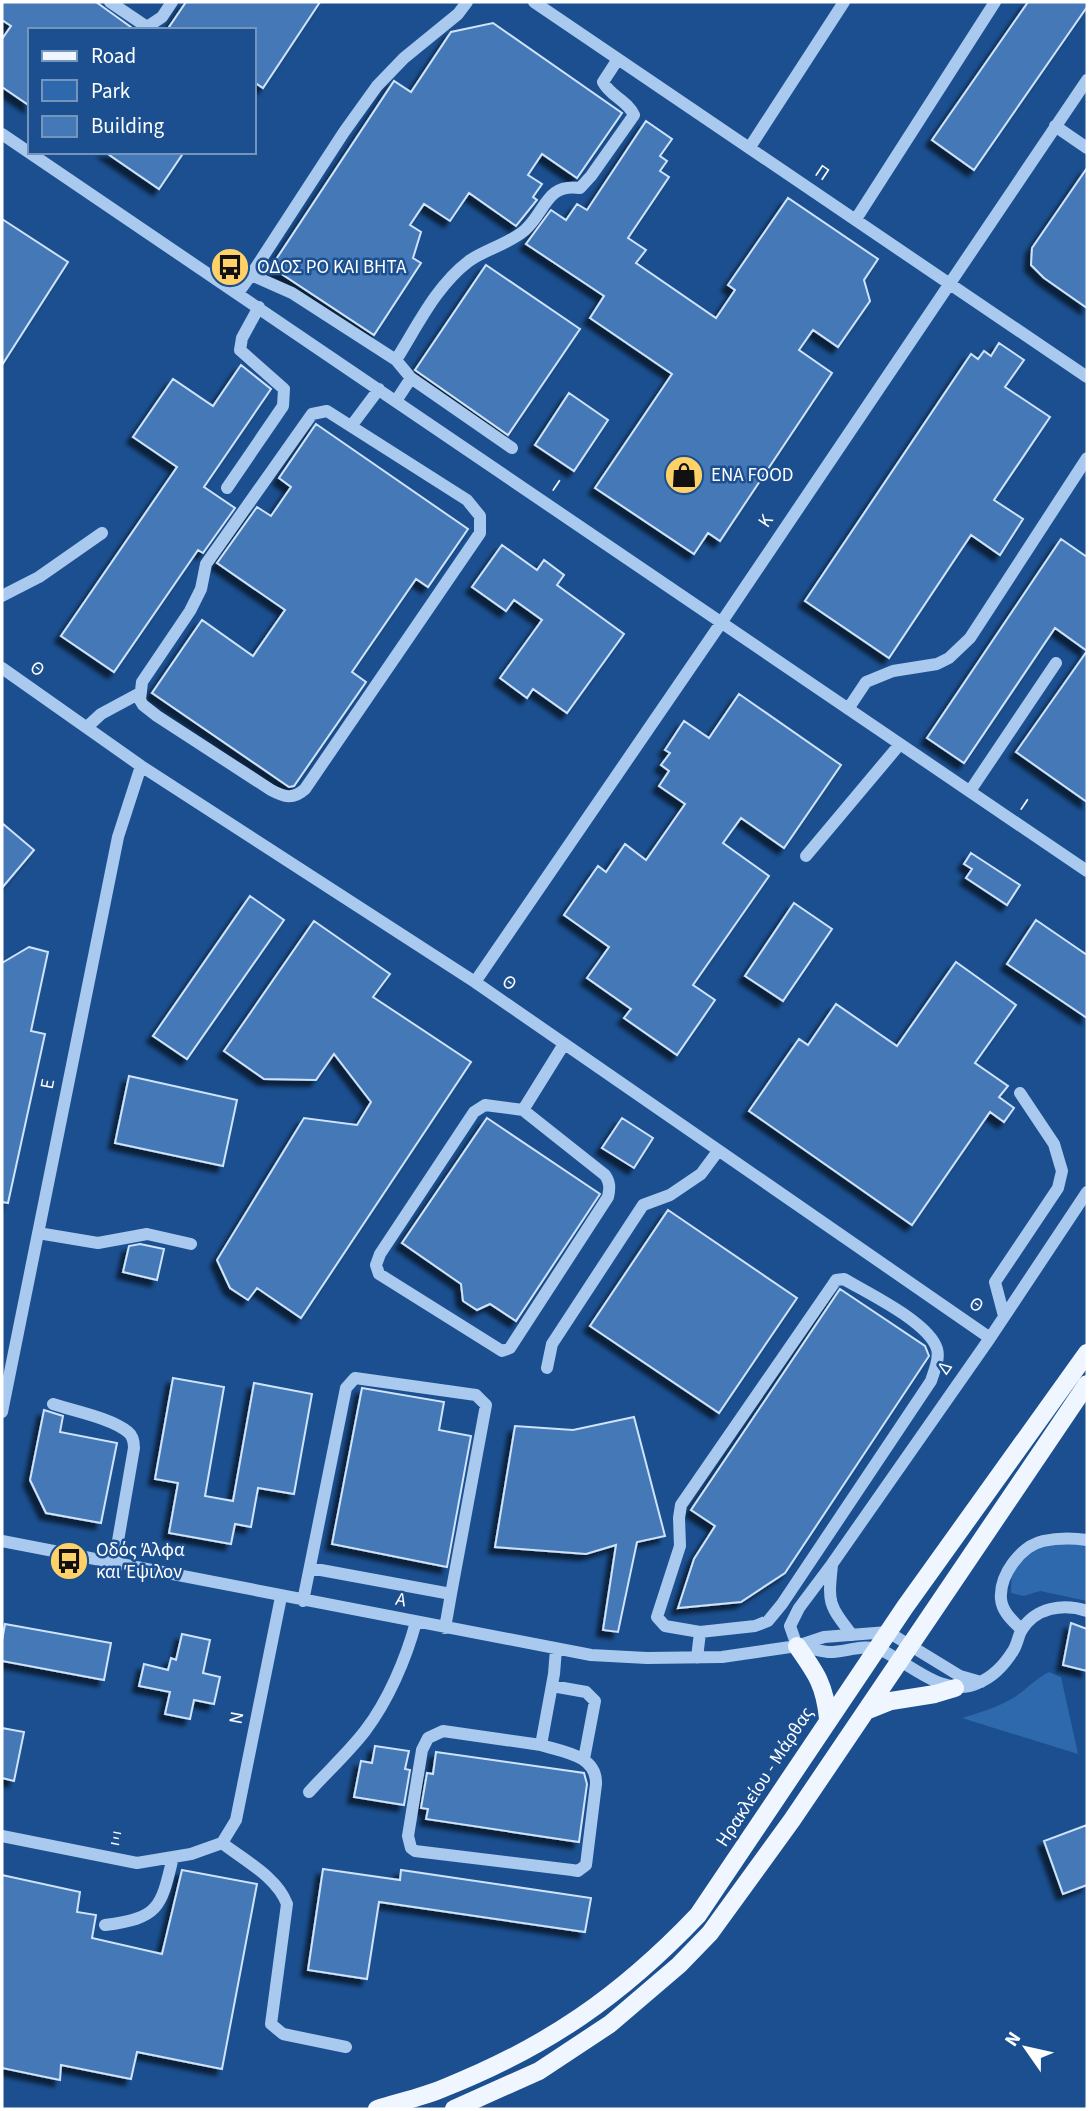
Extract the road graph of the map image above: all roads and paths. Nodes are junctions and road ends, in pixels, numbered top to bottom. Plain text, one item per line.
1 (110, 2) edge
2 (172, 2) edge
3 (467, 2) edge
4 (534, 2) edge
5 (844, 2) edge
6 (995, 2) edge
7 (618, 59) junction
8 (1087, 80) edge
9 (1055, 127) junction
10 (2, 134) edge
11 (750, 147) junction
12 (1087, 148) edge
13 (28, 152) edge
14 (32, 154) edge
15 (856, 219) junction
16 (251, 275) junction
17 (950, 282) junction
18 (238, 293) junction
19 (259, 307) junction
20 (396, 360) junction
21 (1087, 377) edge
22 (411, 378) junction
23 (380, 389) junction
24 (397, 401) junction
25 (352, 425) junction
26 (512, 448) dead end
27 (1087, 458) edge
28 (228, 488) dead end
29 (102, 533) dead end
30 (2, 596) edge
31 (721, 623) junction
32 (1056, 663) dead end
33 (2, 667) edge
34 (140, 693) junction
35 (848, 709) junction
36 (87, 727) junction
37 (900, 744) junction
38 (141, 766) junction
39 (970, 791) junction
40 (806, 856) dead end
41 (1087, 871) edge
42 (475, 982) junction
43 (564, 1044) junction
44 (1020, 1093) dead end
45 (523, 1110) junction
46 (718, 1150) junction
47 (1087, 1192) edge
48 (38, 1233) junction
49 (191, 1244) dead end
50 (1004, 1316) junction
51 (989, 1338) junction
52 (1087, 1353) edge
53 (547, 1368) dead end
54 (1087, 1384) edge
55 (53, 1404) dead end
56 (2, 1412) edge
57 (1087, 1540) edge
58 (2, 1541) edge
59 (114, 1564) junction
60 (832, 1564) junction
61 (310, 1568) junction
62 (451, 1594) junction
63 (281, 1597) junction
64 (303, 1601) junction
65 (1087, 1611) edge
66 (416, 1622) junction
67 (445, 1628) junction
68 (1022, 1630) junction
69 (701, 1632) junction
70 (888, 1632) junction
71 (852, 1635) junction
72 (797, 1646) junction
73 (877, 1648) junction
74 (556, 1649) junction
75 (904, 1653) junction
76 (697, 1658) junction
77 (981, 1682) junction
78 (552, 1686) junction
79 (955, 1688) junction
80 (866, 1711) junction
81 (828, 1719) junction
82 (541, 1745) junction
83 (584, 1759) junction
84 (309, 1792) dead end
85 (2, 1836) edge
86 (222, 1843) junction
87 (173, 1857) junction
88 (105, 1925) dead end
89 (346, 2047) dead end
90 (377, 2109) edge
91 (454, 2109) edge

1 - 2 street
3 - 16 street
4 - 7 street, Π
5 - 11 street
6 - 15 street
7 - 11 street, Π
7 - 20 street
8 - 9 street, Κ
9 - 12 street
9 - 17 street, Κ
10 - 13 street, Ι
11 - 15 street, Π
14 - 18 street, Ι
15 - 17 street, Π
16 - 18 street
16 - 20 street
17 - 21 street, Π
17 - 31 street, Κ
18 - 19 street, Ι
19 - 23 street, Ι
19 - 28 street
20 - 22 street
22 - 24 street
22 - 26 street
23 - 24 street, Ι
23 - 25 street
24 - 31 street, Ι
25 - 34 street
25 - 34 street
27 - 35 street
29 - 30 street
31 - 35 street, Ι
31 - 42 street, Κ
32 - 39 street
33 - 36 street, Θ
34 - 36 street
35 - 37 street, Ι
36 - 38 street, Θ
37 - 39 street, Ι
37 - 40 street
38 - 42 street, Θ
38 - 48 street, Ε
39 - 41 street, Ι
42 - 43 street, Θ
43 - 45 street
43 - 46 street, Θ
44 - 50 street
45 - 45 street
46 - 51 street, Θ
46 - 53 street
47 - 50 street, Δ
48 - 49 street
48 - 56 street, Ε
50 - 51 street, Δ
51 - 60 street, Δ
52 - 70 main road, Ηρακλείου - Μάρθας
54 - 75 main road
55 - 59 street
57 - 68 street
58 - 59 street, Α
59 - 63 street, Α
60 - 71 street
60 - 72 street, Δ
61 - 62 street
61 - 62 street
61 - 64 street
62 - 67 street
63 - 64 street, Α
63 - 86 street, Ν
64 - 66 street, Α
65 - 68 street
66 - 67 street, Α
66 - 84 street
67 - 74 street, Α
68 - 77 street
69 - 69 street
69 - 76 street
70 - 71 street, Α
70 - 73 main road, Ηρακλείου - Μάρθας
70 - 75 street
71 - 72 street, Α
72 - 73 street, Α
72 - 76 street, Α
72 - 81 main road
73 - 75 street
73 - 81 main road, Ηρακλείου - Μάρθας
74 - 76 street, Α
74 - 78 street
75 - 77 street
75 - 79 street
75 - 80 main road
77 - 79 street
78 - 82 street
78 - 83 street
79 - 80 main road
80 - 91 main road
81 - 90 main road, Ηρακλείου - Μάρθας
82 - 83 street
82 - 83 street
85 - 87 street, Ξ
86 - 87 street, Ξ
86 - 89 street
87 - 88 street

